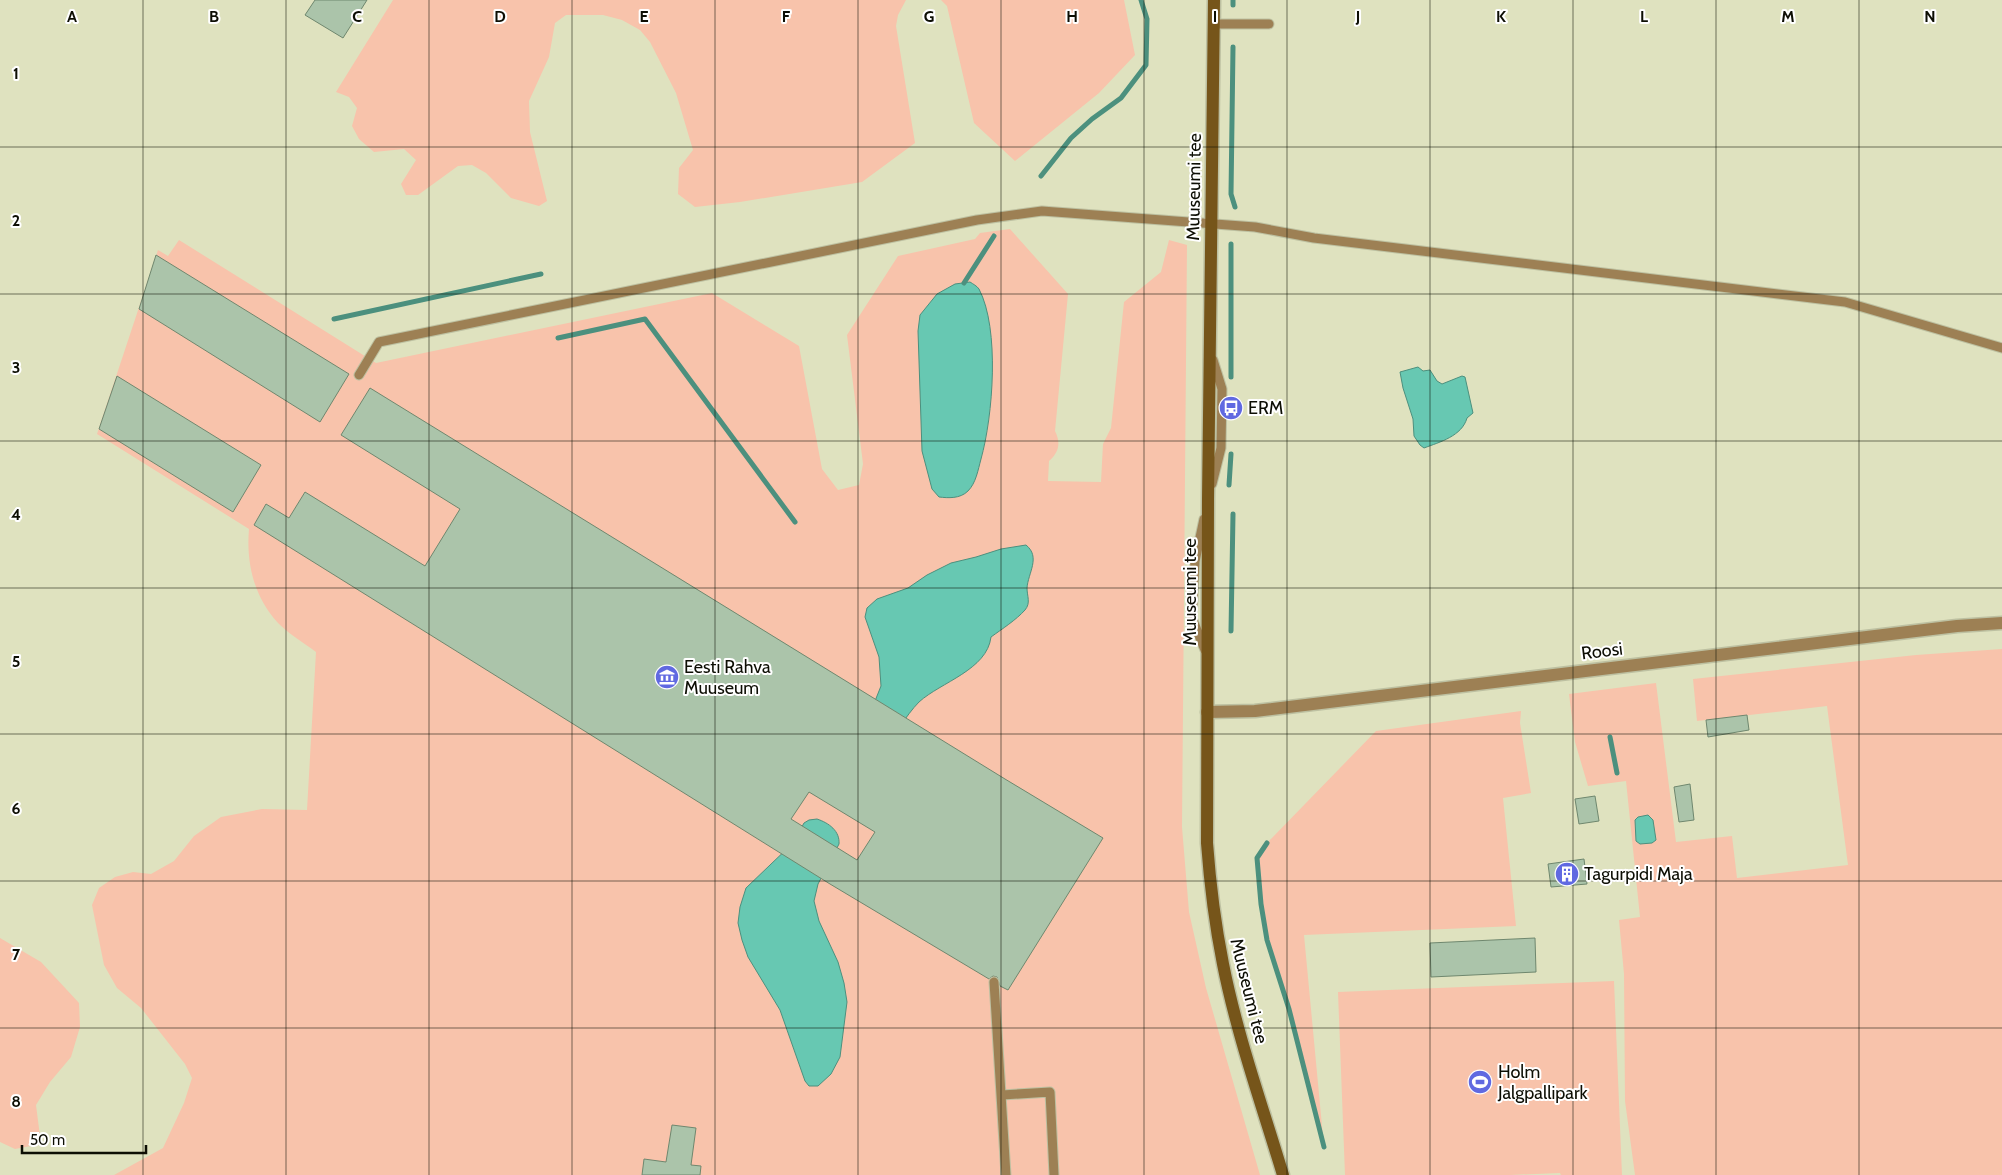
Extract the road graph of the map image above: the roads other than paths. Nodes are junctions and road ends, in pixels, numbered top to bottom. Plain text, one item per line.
1 (1214, 0) edge
2 (1214, 24) junction
3 (1269, 24) dead end
4 (1211, 223) junction
5 (2002, 348) edge
6 (359, 375) dead end
7 (2002, 623) edge
8 (1207, 712) junction
9 (994, 982) dead end
10 (1002, 1095) junction
11 (1006, 1175) edge
12 (1054, 1175) edge
13 (1283, 1175) edge

1 - 2 street, Muuseumi tee
2 - 3 lane
2 - 4 street, Muuseumi tee
4 - 5 lane
4 - 6 lane
4 - 8 street, Muuseumi tee
7 - 8 street, Roosi
8 - 13 street, Muuseumi tee
9 - 10 lane
10 - 11 lane
10 - 12 lane

